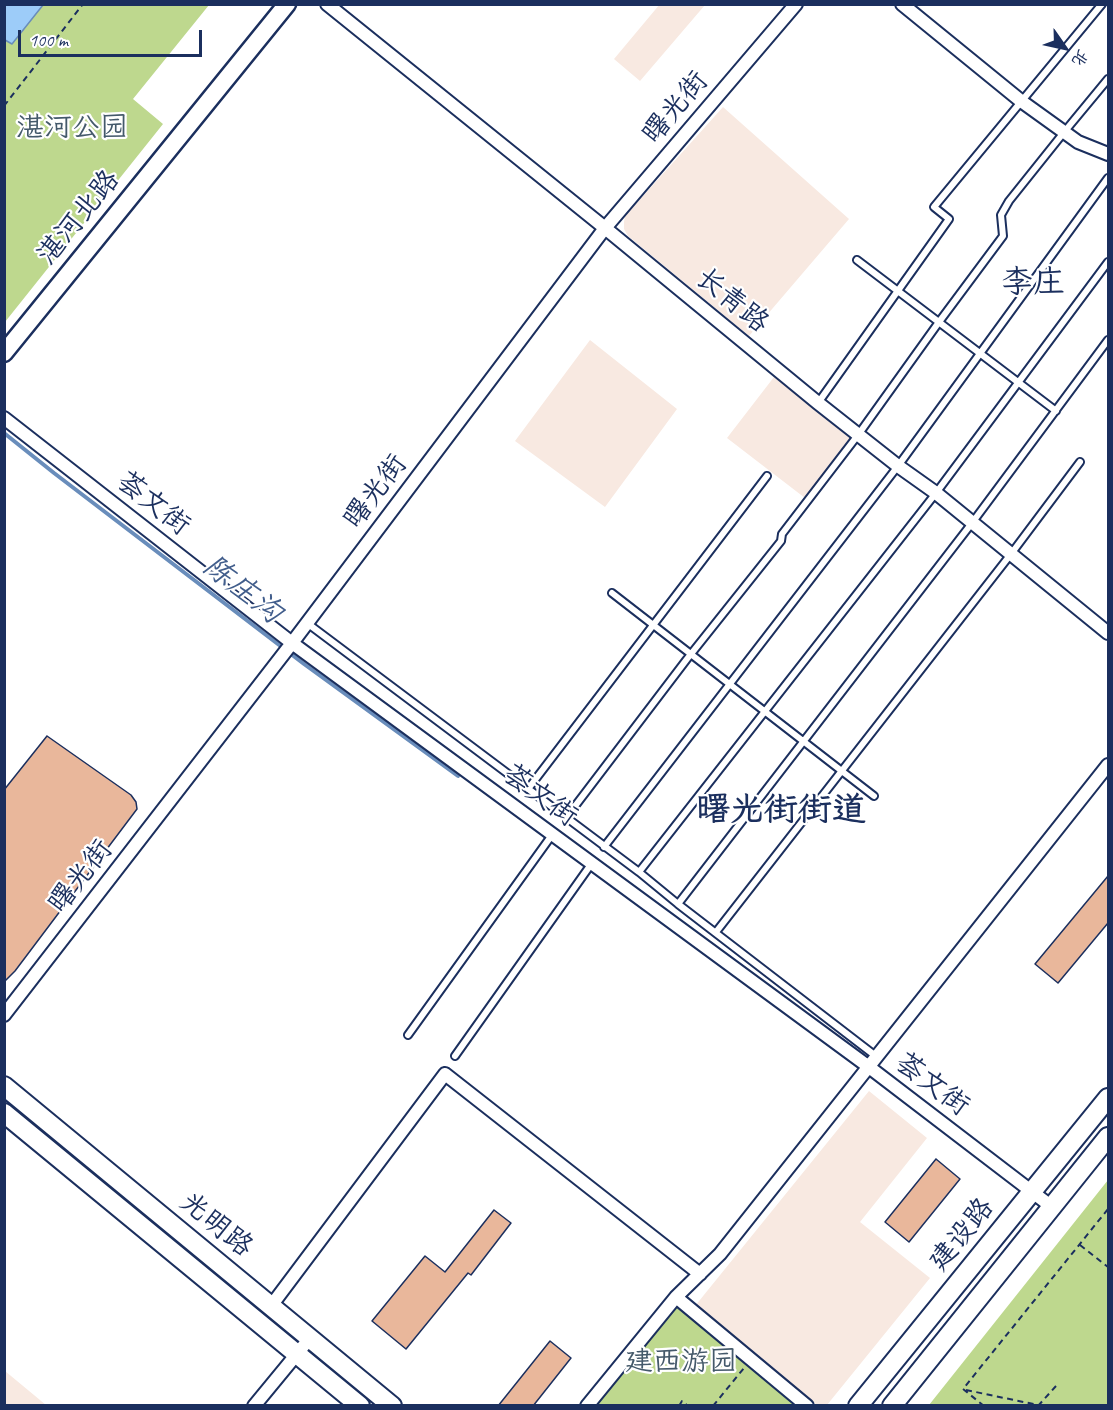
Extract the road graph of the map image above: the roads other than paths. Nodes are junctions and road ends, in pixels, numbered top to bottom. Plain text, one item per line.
1 (287, 4) edge
2 (327, 4) edge
3 (796, 4) edge
4 (902, 4) edge
5 (1102, 4) edge
6 (1108, 80) edge
7 (1021, 101) junction
8 (1065, 131) junction
9 (1108, 154) edge
10 (1108, 178) edge
11 (605, 228) junction
12 (856, 260) dead end
13 (1108, 262) edge
14 (898, 290) junction
15 (939, 322) junction
16 (1108, 340) edge
17 (4, 353) edge
18 (981, 354) junction
19 (1019, 383) junction
20 (818, 403) junction
21 (1056, 411) junction
22 (4, 418) edge
23 (858, 435) junction
24 (1080, 462) dead end
25 (898, 466) junction
26 (767, 476) dead end
27 (936, 493) junction
28 (972, 523) junction
29 (1011, 554) junction
30 (612, 593) dead end
31 (307, 623) junction
32 (653, 625) junction
33 (1108, 633) edge
34 (287, 649) junction
35 (691, 654) junction
36 (730, 684) junction
37 (765, 711) junction
38 (804, 742) junction
39 (1108, 765) edge
40 (842, 771) junction
41 (528, 789) junction
42 (874, 796) dead end
43 (566, 818) junction
44 (553, 835) junction
45 (604, 847) junction
46 (592, 863) junction
47 (639, 872) junction
48 (678, 904) junction
49 (716, 932) junction
50 (4, 1016) edge
51 (408, 1035) dead end
52 (455, 1056) dead end
53 (873, 1062) junction
54 (4, 1086) edge
55 (1108, 1098) edge
56 (4, 1113) edge
57 (1108, 1137) edge
58 (1032, 1192) junction
59 (1052, 1207) junction
60 (700, 1274) junction
61 (676, 1297) junction
62 (272, 1306) junction
63 (310, 1338) junction
64 (296, 1354) junction
65 (254, 1406) edge
66 (360, 1406) edge
67 (392, 1406) edge
68 (587, 1406) edge
69 (807, 1406) edge
70 (858, 1406) edge
71 (892, 1406) edge

1 - 17 street, 湛河北路
2 - 11 street, 长青路
3 - 11 street, 曙光街
4 - 7 street
5 - 7 lane
6 - 8 lane
7 - 8 street
7 - 14 lane
8 - 9 street
8 - 15 lane
10 - 18 lane
11 - 20 street, 长青路
11 - 31 street, 曙光街
12 - 14 lane
13 - 19 lane
14 - 15 lane
14 - 20 lane
15 - 18 lane
15 - 23 lane
16 - 21 lane
18 - 19 lane
18 - 25 lane
19 - 21 lane
19 - 27 lane
20 - 23 street, 长青路
21 - 28 lane
22 - 34 street, 荟文街
23 - 25 street, 长青路
23 - 35 lane
24 - 29 lane
25 - 27 street, 长青路
25 - 36 lane
26 - 32 lane
27 - 28 street, 长青路
27 - 37 lane
28 - 29 street, 长青路
28 - 38 lane
29 - 33 street, 长青路
29 - 40 lane
30 - 32 lane
31 - 34 street, 曙光街
31 - 41 lane
32 - 35 lane
32 - 41 lane
34 - 44 street, 荟文街
34 - 50 street, 曙光街
35 - 36 lane
35 - 43 lane
36 - 37 lane
36 - 45 lane
37 - 38 lane
37 - 47 lane
38 - 40 lane
38 - 48 lane
39 - 53 street
40 - 42 lane
40 - 49 lane
41 - 43 lane
43 - 45 lane
44 - 46 street, 荟文街
44 - 51 lane
45 - 47 lane
46 - 52 lane
46 - 53 street, 荟文街
47 - 48 lane
48 - 49 lane
49 - 53 lane
53 - 58 street, 荟文街
53 - 60 street
54 - 62 main road, 光明路
55 - 58 main road, 建设路
56 - 64 main road, 光明路
57 - 59 main road, 建设路
58 - 59 street, 荟文街
58 - 70 main road, 建设路
59 - 71 main road, 建设路
60 - 61 street
60 - 62 street
61 - 68 street
61 - 69 street
62 - 63 main road, 光明路
63 - 64 street
63 - 67 main road, 光明路
64 - 65 street
64 - 66 main road, 光明路

